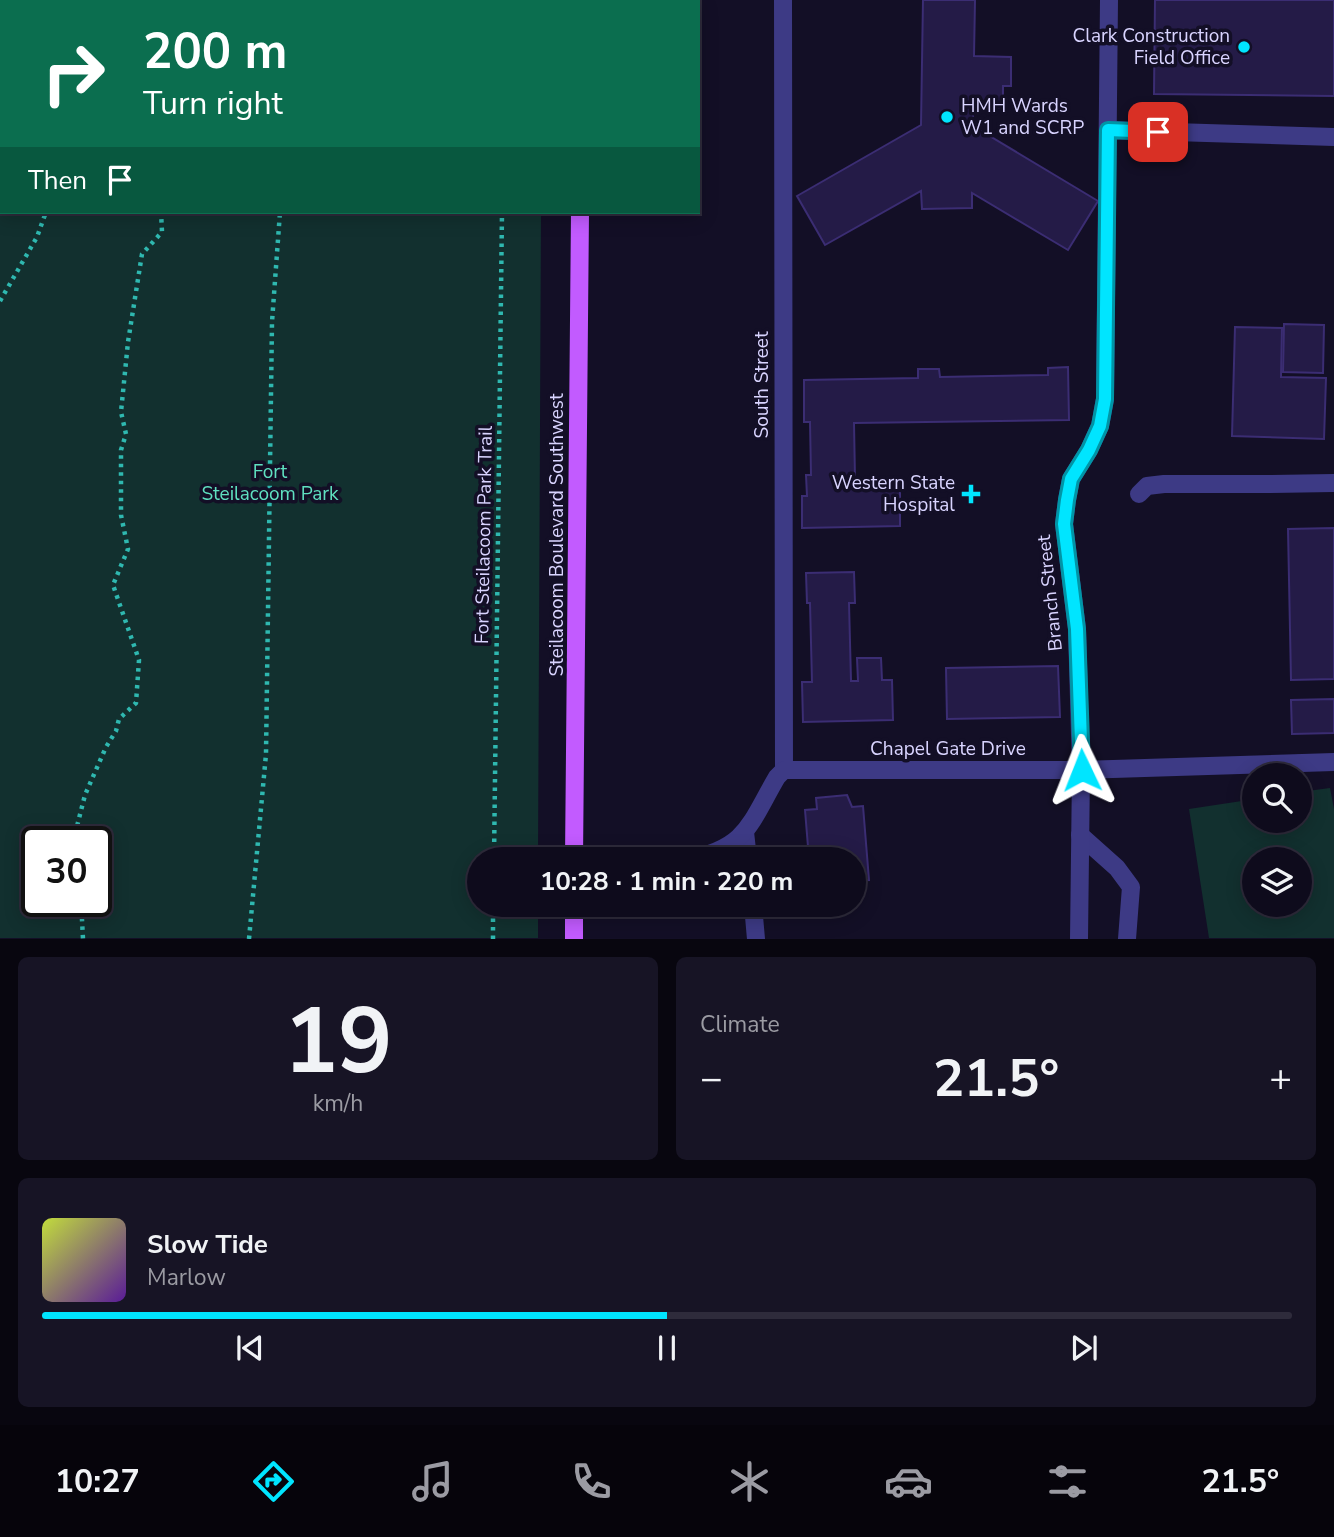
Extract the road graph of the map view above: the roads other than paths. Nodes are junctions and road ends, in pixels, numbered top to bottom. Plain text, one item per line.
1 (783, 0) edge
2 (1110, 0) edge
3 (1108, 130) junction
4 (1334, 137) edge
5 (580, 214) edge
6 (1334, 483) edge
7 (1139, 494) dead end
8 (1334, 762) edge
9 (784, 770) junction
10 (1082, 770) junction
11 (745, 832) junction
12 (1080, 835) junction
13 (575, 847) edge
14 (728, 847) edge
15 (747, 847) edge
16 (574, 917) edge
17 (754, 917) edge
18 (574, 939) edge
19 (756, 939) edge
20 (1079, 939) edge
21 (1127, 939) edge

1 - 9 street, South Street
2 - 3 street, Branch Street
3 - 4 street
3 - 10 street, Branch Street
5 - 13 main road, Steilacoom Boulevard Southwest
6 - 7 street
8 - 10 street, Chapel Gate Drive
9 - 10 street, Chapel Gate Drive
9 - 11 street
10 - 12 street, Branch Street
11 - 14 street
11 - 15 street
12 - 20 street, Branch Street
12 - 21 street
16 - 18 main road
17 - 19 street

